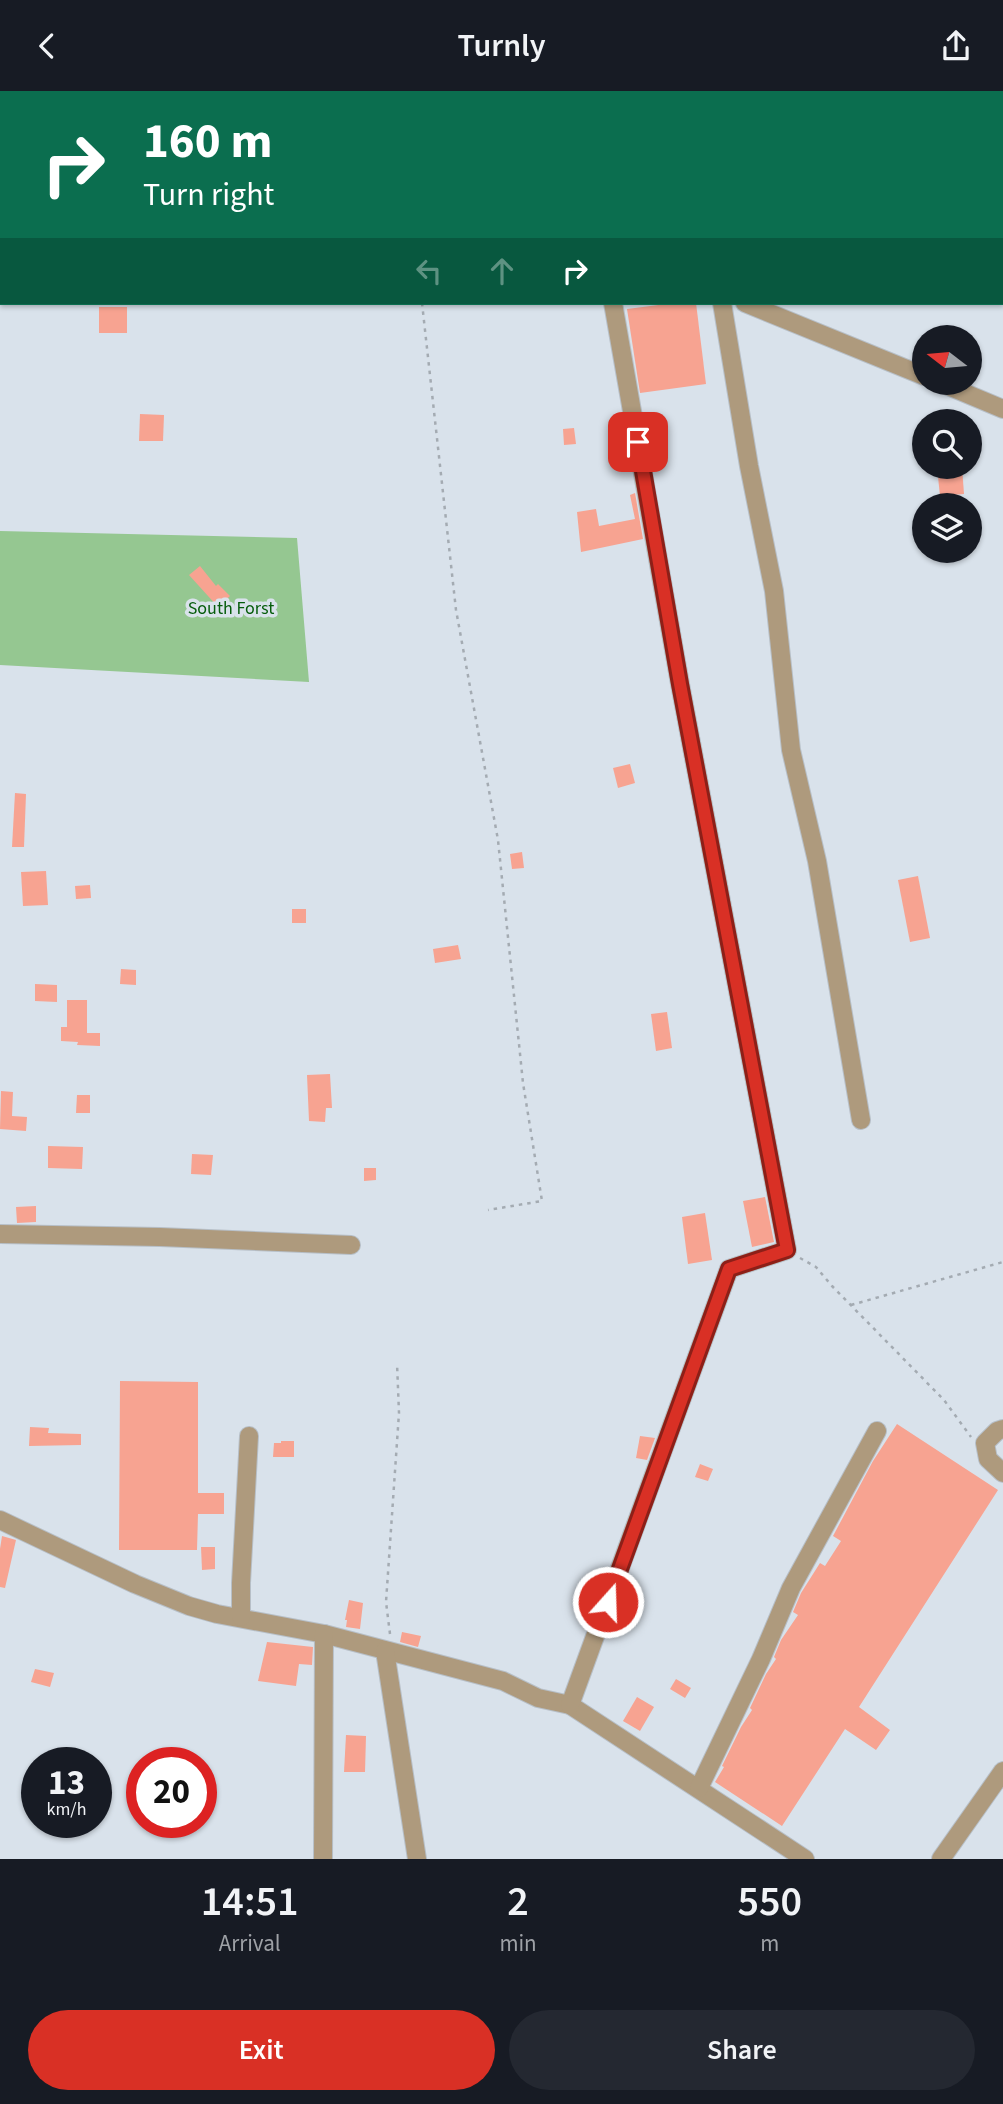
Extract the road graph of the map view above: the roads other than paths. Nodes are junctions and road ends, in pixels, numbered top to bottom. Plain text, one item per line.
1 (613, 305) edge
2 (722, 305) edge
3 (750, 305) edge
4 (912, 371) edge
5 (970, 395) edge
6 (1003, 409) edge
7 (861, 1121) dead end
8 (0, 1234) edge
9 (351, 1245) dead end
10 (1003, 1429) edge
11 (877, 1431) dead end
12 (249, 1436) dead end
13 (1003, 1473) edge
14 (0, 1520) edge
15 (241, 1618) junction
16 (324, 1634) junction
17 (389, 1651) junction
18 (570, 1705) junction
19 (1003, 1771) edge
20 (699, 1788) junction
21 (323, 1859) edge
22 (417, 1859) edge
23 (805, 1859) edge
24 (941, 1859) edge

1 - 18 street
2 - 7 street
3 - 4 street
5 - 6 street
8 - 9 street
10 - 13 street
11 - 20 street
12 - 15 street
14 - 15 street
15 - 16 street
16 - 17 street
16 - 21 street
17 - 18 street
17 - 22 street
18 - 20 street
19 - 24 street
20 - 23 street

